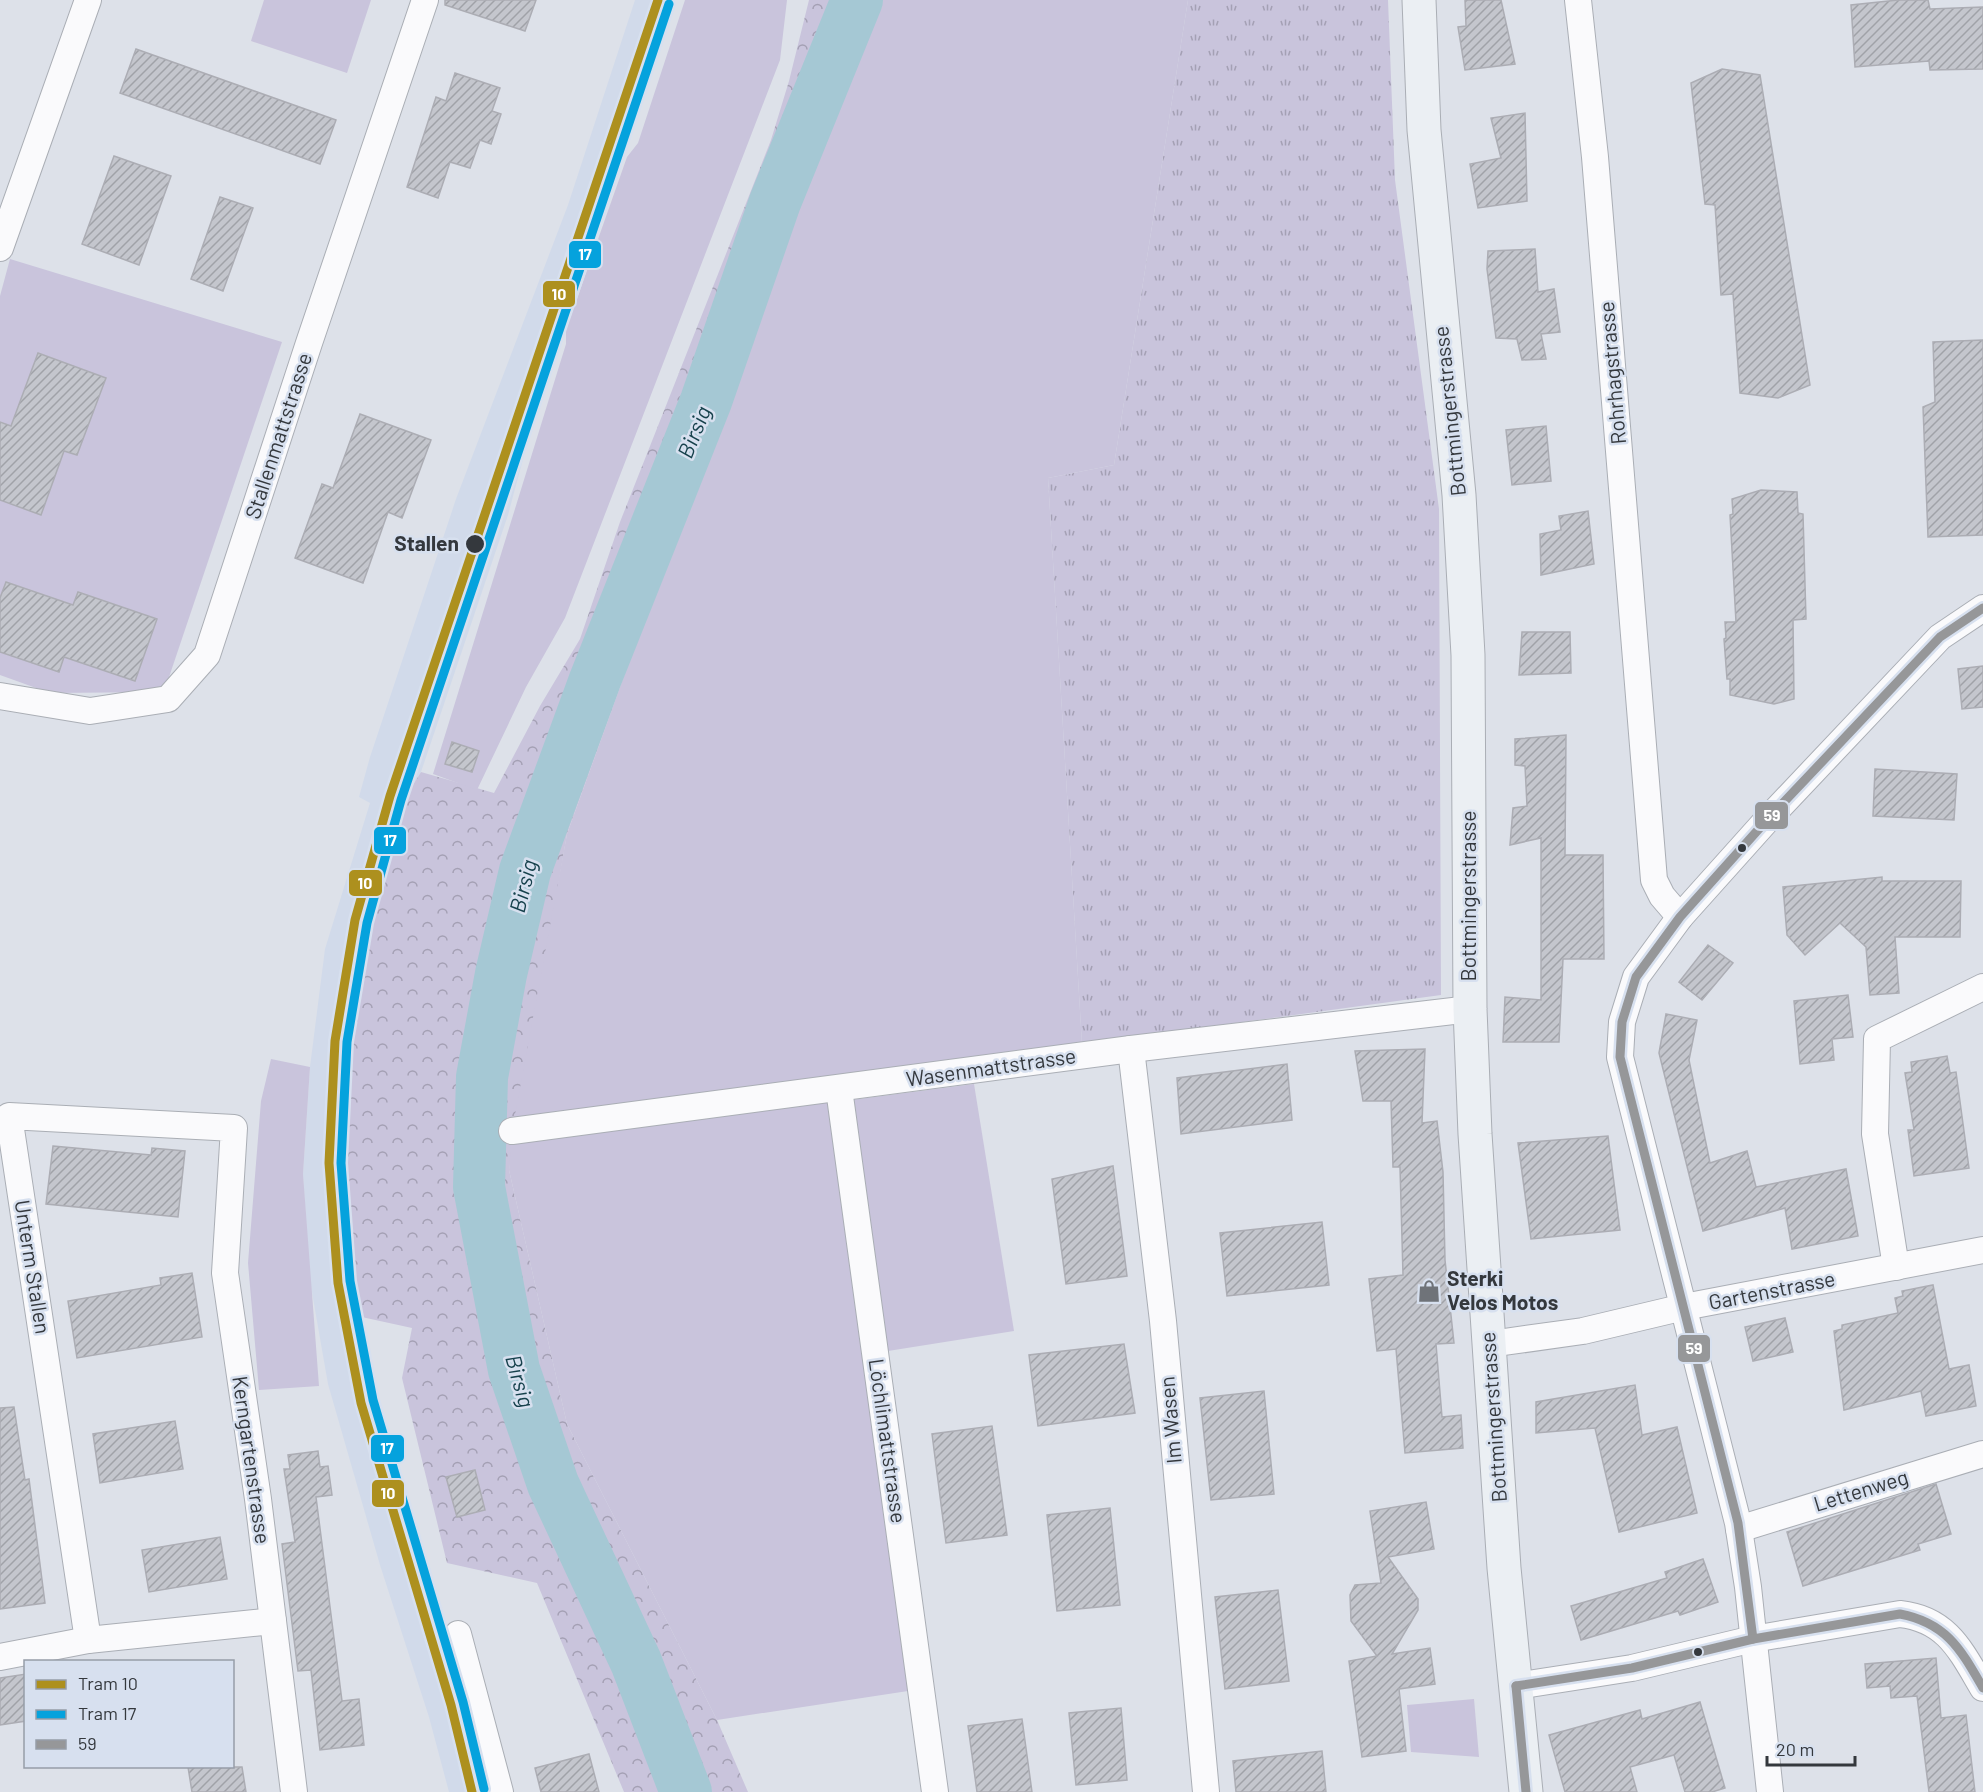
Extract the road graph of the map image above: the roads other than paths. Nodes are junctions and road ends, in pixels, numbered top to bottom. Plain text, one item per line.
1 (88, 0) edge
2 (425, 0) edge
3 (1419, 0) edge
4 (1578, 0) edge
5 (0, 249) edge
6 (1983, 608) edge
7 (0, 696) edge
8 (1680, 916) junction
9 (1983, 987) edge
10 (1470, 1009) junction
11 (1131, 1049) junction
12 (839, 1089) junction
13 (234, 1128) joint
14 (513, 1131) dead end
15 (1983, 1250) edge
16 (1896, 1267) junction
17 (1684, 1307) junction
18 (1490, 1344) junction
19 (1983, 1454) edge
20 (1739, 1529) junction
21 (273, 1621) junction
22 (458, 1634) dead end
23 (1753, 1639) junction
24 (88, 1640) junction
25 (1972, 1649) edge
26 (0, 1657) edge
27 (1516, 1686) junction
28 (1983, 1688) edge
29 (294, 1792) edge
30 (500, 1792) edge
31 (935, 1792) edge
32 (1206, 1792) edge
33 (1526, 1792) edge
34 (1770, 1792) edge

1 - 5 street
2 - 7 street, Stallenmattstrasse
3 - 10 main road, Bottmingerstrasse
4 - 8 street, Rohrhagstrasse
6 - 8 street
8 - 17 street
9 - 16 street
10 - 11 street, Wasenmattstrasse
10 - 18 main road, Bottmingerstrasse
11 - 12 street, Wasenmattstrasse
11 - 32 street, Im Wasen
12 - 14 street, Wasenmattstrasse
12 - 31 street, Löchlimattstrasse
13 - 21 street, Kerngartenstrasse
13 - 24 street, Unterm Stallen
15 - 16 street, Gartenstrasse
16 - 17 street, Gartenstrasse
17 - 18 street, Gartenstrasse
17 - 20 street
18 - 27 main road, Bottmingerstrasse
19 - 20 street, Lettenweg
20 - 23 street
21 - 24 street
21 - 29 street, Kerngartenstrasse
22 - 30 street
23 - 25 street
23 - 27 street
23 - 34 street
24 - 26 street
25 - 28 street
27 - 33 main road, Bottmingerstrasse

